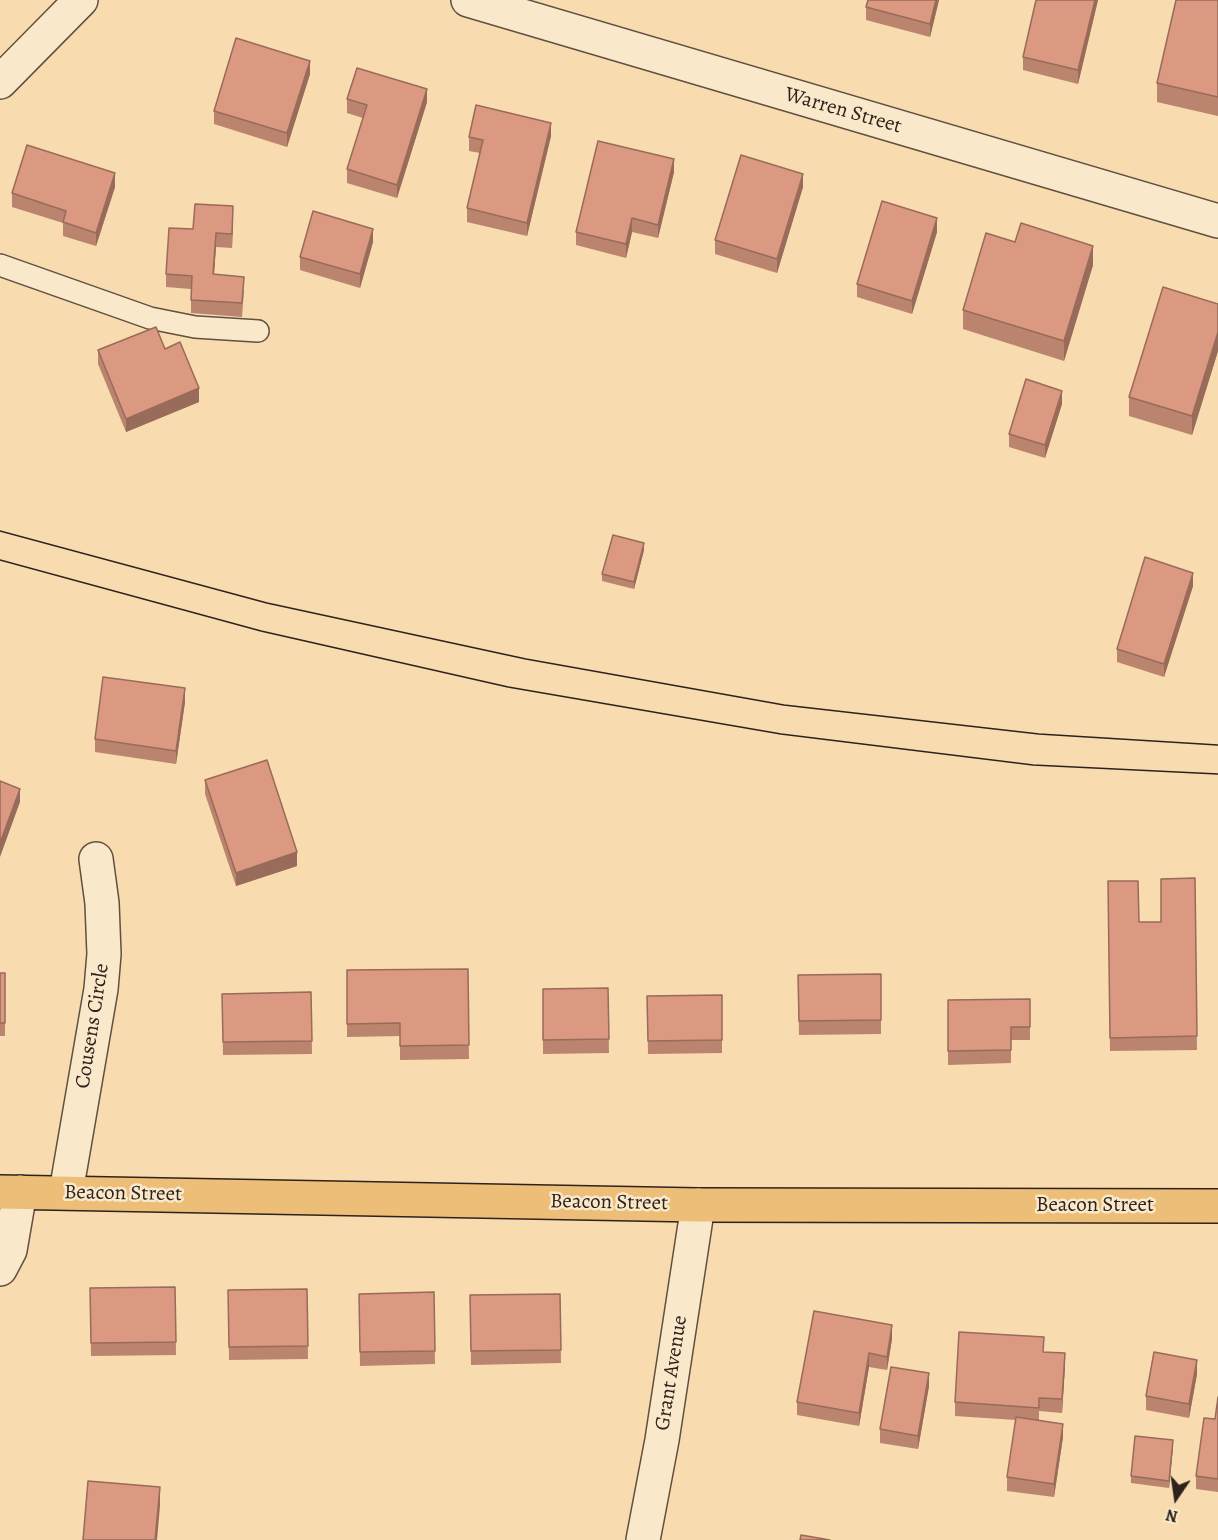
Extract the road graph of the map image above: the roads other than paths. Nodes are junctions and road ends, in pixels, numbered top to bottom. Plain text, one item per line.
1 (81, 0) edge
2 (468, 0) edge
3 (0, 82) edge
4 (1218, 220) edge
5 (0, 265) edge
6 (258, 332) dead end
7 (96, 859) dead end
8 (10, 1192) edge
9 (66, 1192) junction
10 (698, 1205) junction
11 (1218, 1206) edge
12 (0, 1269) edge
13 (643, 1540) edge

1 - 3 street
2 - 4 street, Warren Street
5 - 6 lane
7 - 9 street, Cousens Circle
8 - 9 main road, Beacon Street
8 - 12 street
9 - 10 main road, Beacon Street
10 - 11 main road, Beacon Street
10 - 13 street, Grant Avenue

